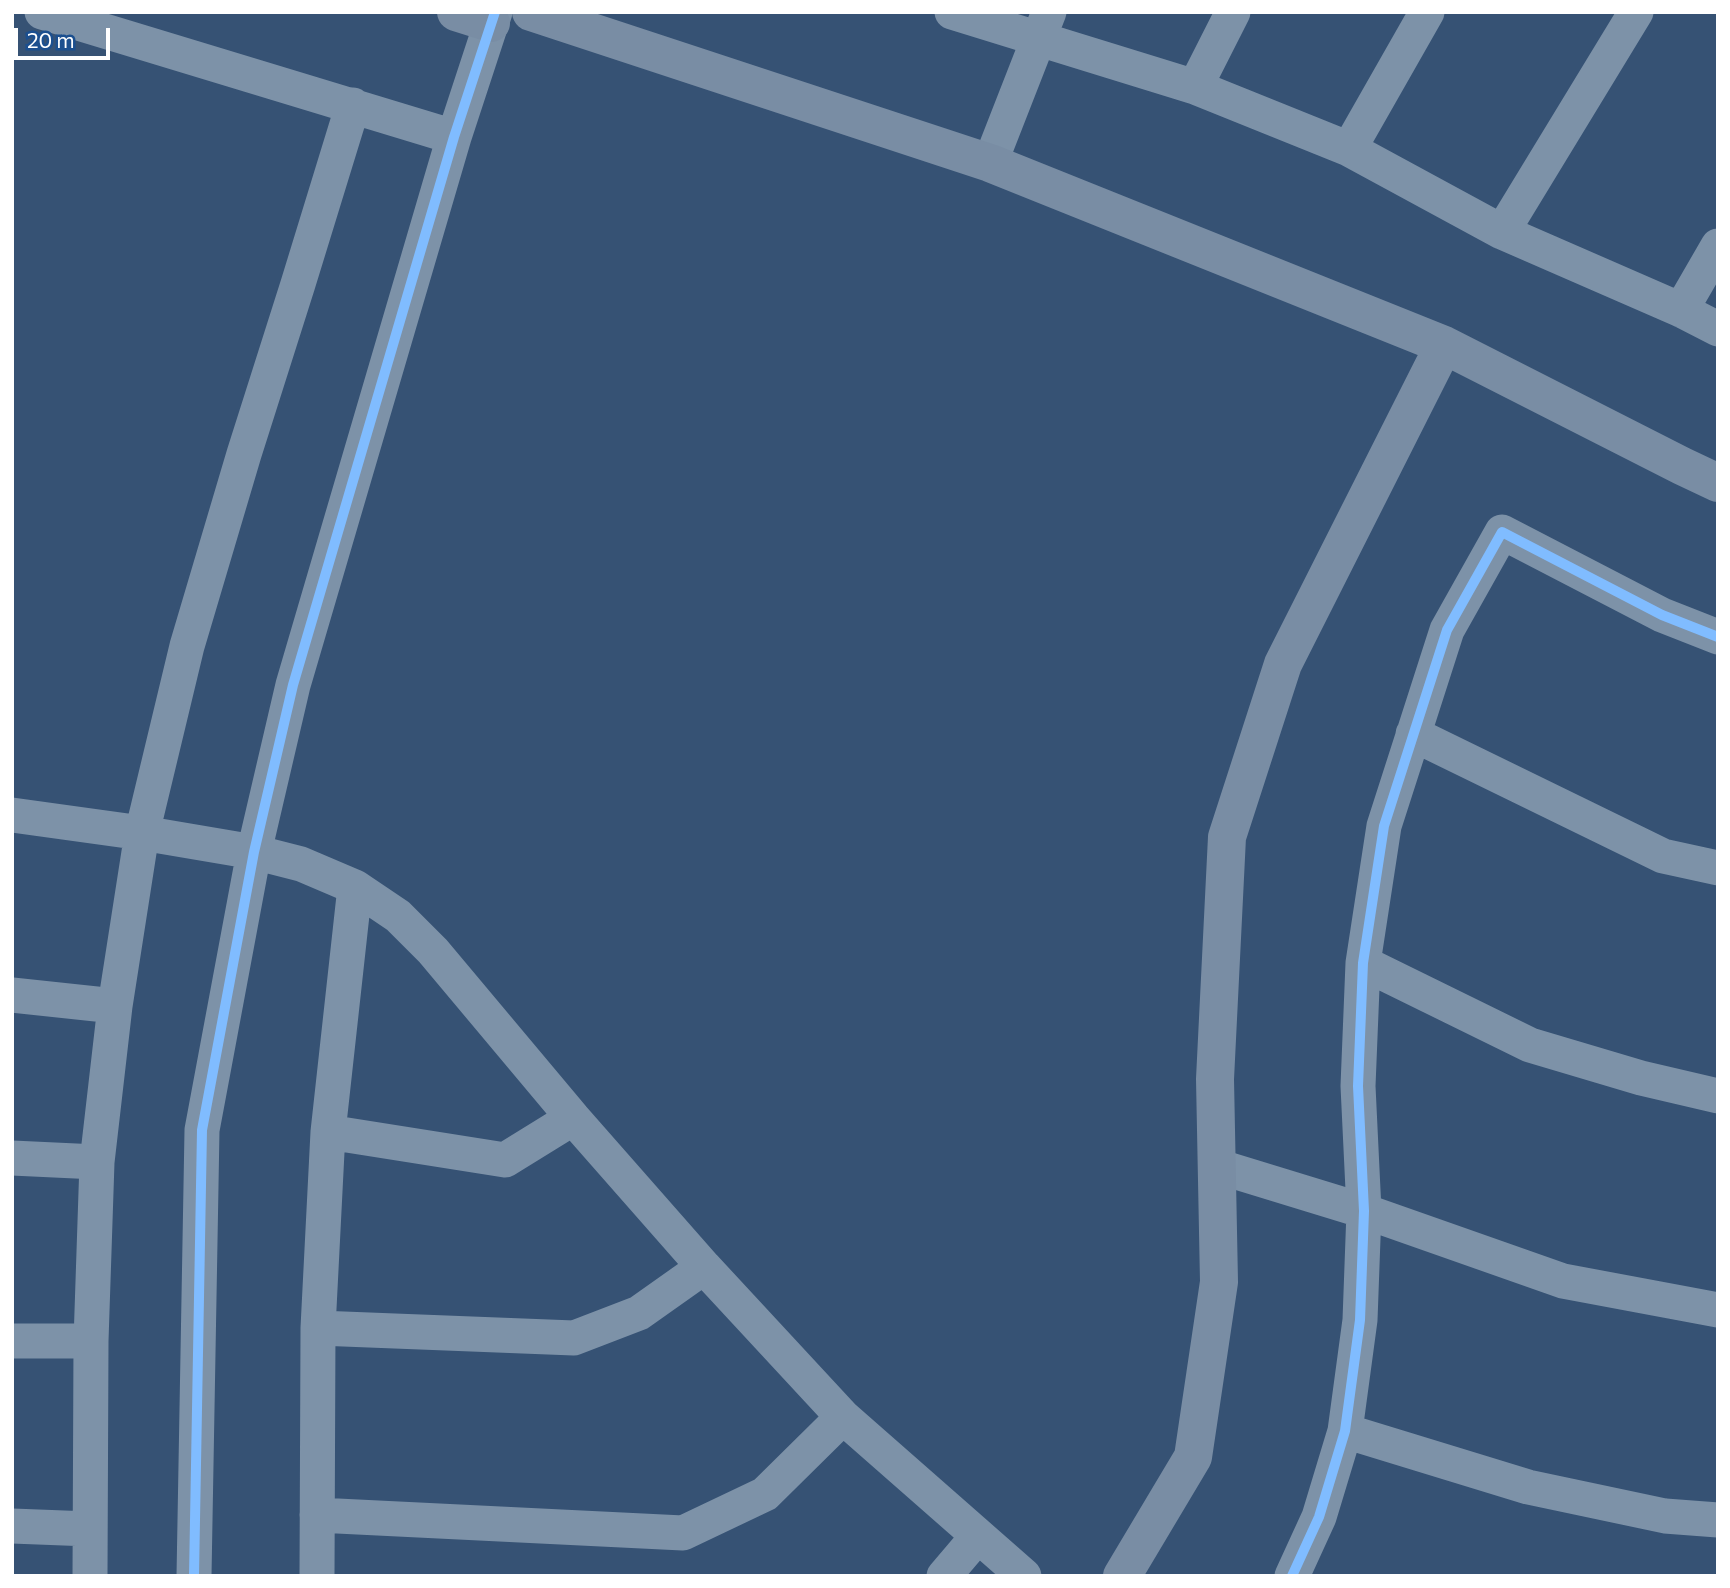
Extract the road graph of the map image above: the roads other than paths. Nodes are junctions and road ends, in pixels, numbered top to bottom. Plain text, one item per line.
1 (42, 12) edge
2 (531, 12) edge
3 (952, 12) edge
4 (1233, 12) edge
5 (1427, 12) edge
6 (1636, 12) edge
7 (481, 16) edge
8 (1043, 26) edge
9 (1195, 88) junction
10 (353, 105) junction
11 (454, 137) junction
12 (1349, 149) junction
13 (990, 163) junction
14 (1502, 232) junction
15 (1718, 246) edge
16 (1681, 310) junction
17 (1718, 329) edge
18 (1444, 345) junction
19 (1718, 483) edge
20 (1718, 636) edge
21 (1413, 734) junction
22 (12, 815) edge
23 (142, 833) junction
24 (254, 852) junction
25 (1718, 868) edge
26 (355, 887) junction
27 (1363, 963) junction
28 (12, 995) edge
29 (115, 1006) junction
30 (1718, 1096) edge
31 (573, 1118) junction
32 (328, 1132) junction
33 (12, 1158) edge
34 (97, 1162) junction
35 (1217, 1166) junction
36 (1364, 1211) junction
37 (704, 1267) junction
38 (1718, 1310) edge
39 (318, 1328) junction
40 (12, 1341) edge
41 (91, 1342) junction
42 (843, 1417) junction
43 (1345, 1431) junction
44 (317, 1515) junction
45 (1718, 1520) edge
46 (12, 1526) edge
47 (90, 1529) junction
48 (978, 1536) junction
49 (90, 1576) edge
50 (194, 1576) edge
51 (317, 1576) edge
52 (944, 1576) edge
53 (1024, 1576) edge
54 (1122, 1576) edge
55 (1292, 1576) edge

1 - 10 street
2 - 13 street
3 - 8 street
4 - 9 street
5 - 12 street
6 - 14 street
7 - 11 street
8 - 9 street
8 - 13 street
9 - 12 street
10 - 11 street
10 - 23 street
11 - 24 street
12 - 14 street
13 - 18 street
14 - 16 street
15 - 16 street
16 - 17 street
18 - 19 street
18 - 35 street
20 - 21 street
21 - 25 street
21 - 27 street
22 - 23 street
23 - 24 street
23 - 29 street
24 - 26 street
24 - 50 street
26 - 31 street
26 - 32 street
27 - 30 street
27 - 36 street
28 - 29 street
29 - 34 street
31 - 32 street
31 - 37 street
32 - 39 street
33 - 34 street
34 - 41 street
35 - 36 street
35 - 54 street
36 - 38 street
36 - 43 street
37 - 39 street
37 - 42 street
39 - 44 street
40 - 41 street
41 - 47 street
42 - 44 street
42 - 48 street
43 - 45 street
43 - 55 street
44 - 51 street
46 - 47 street
47 - 49 street
48 - 52 street
48 - 53 street

